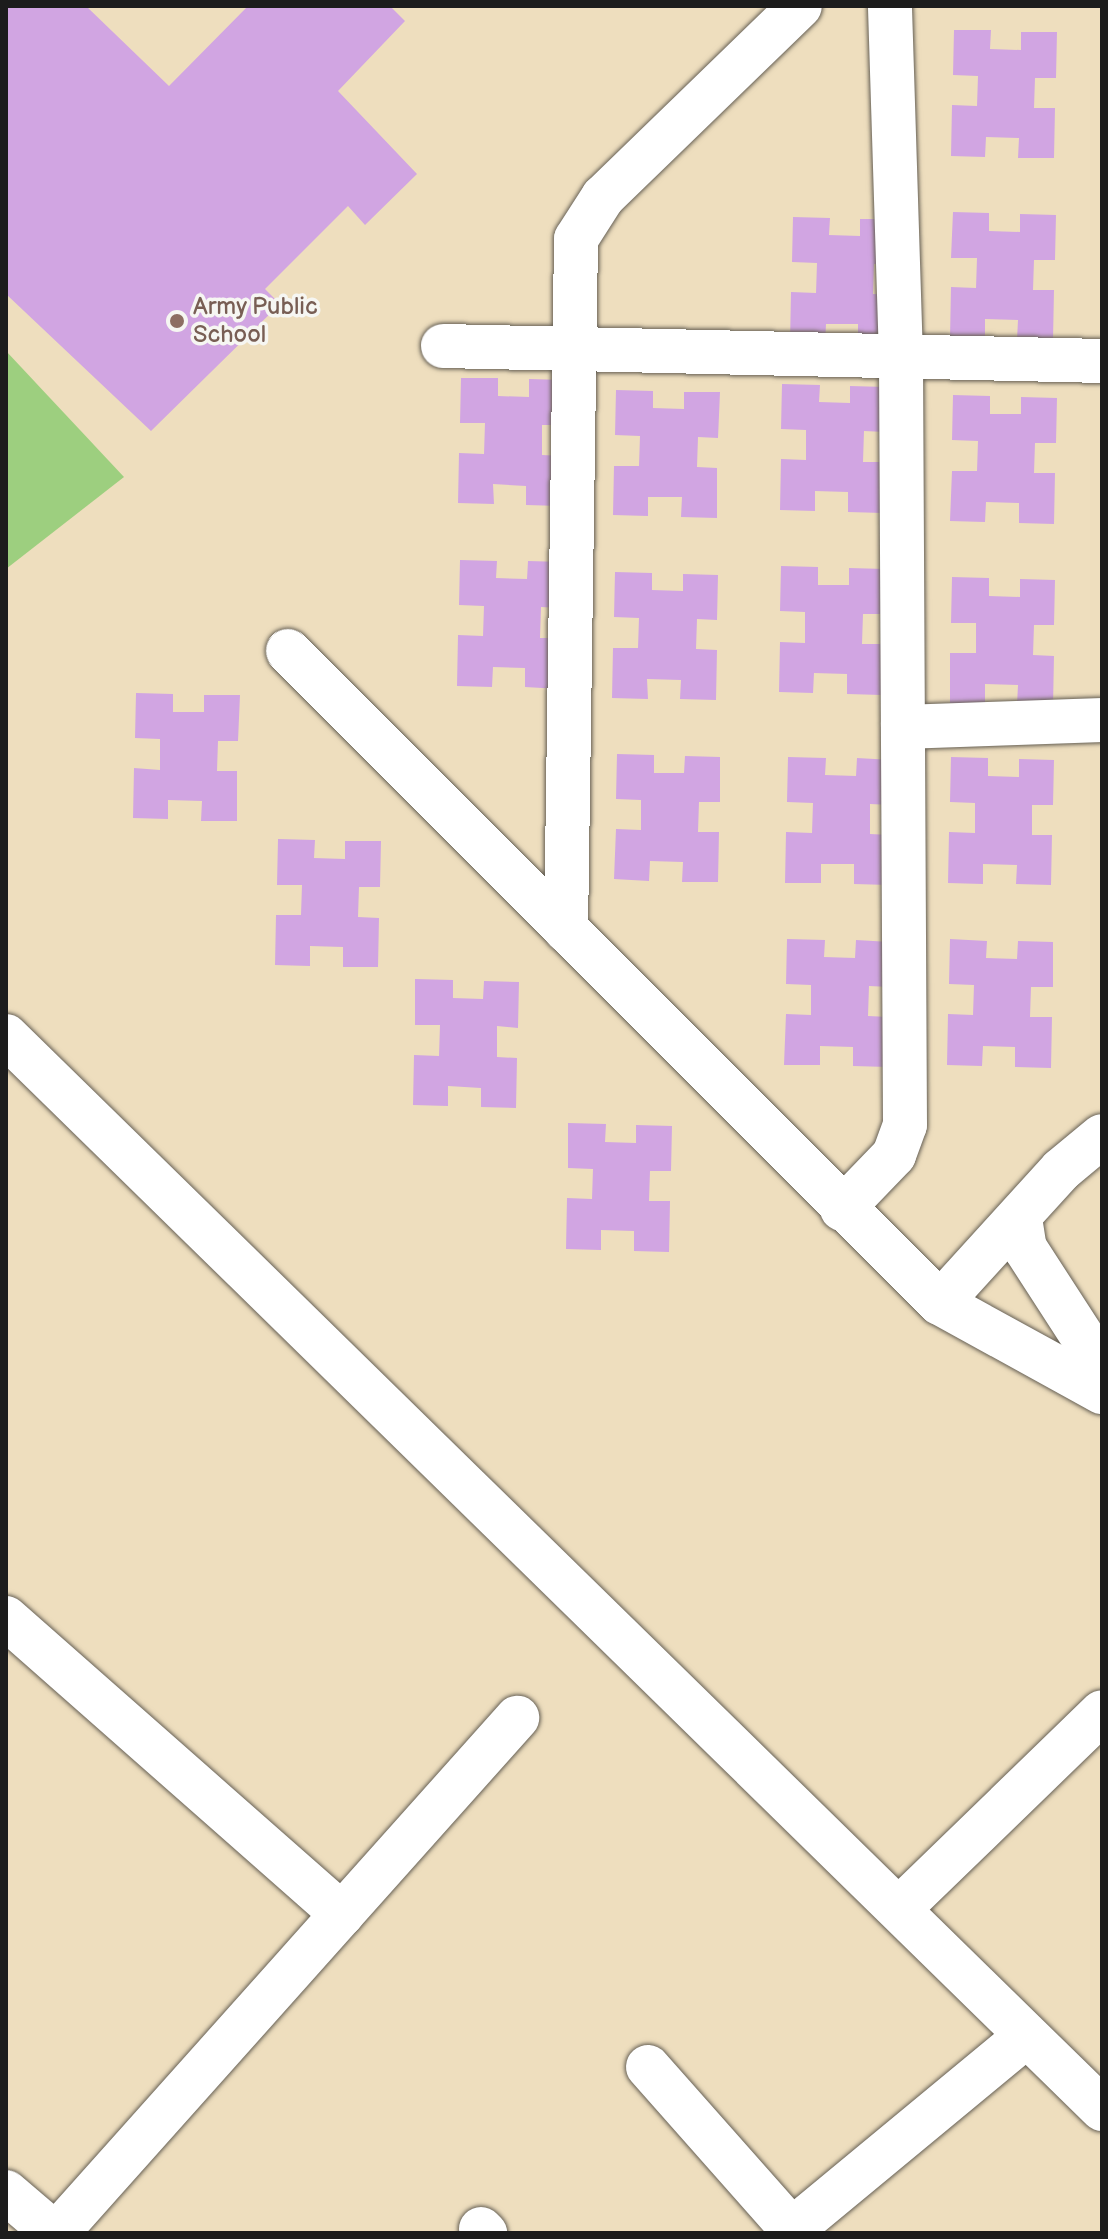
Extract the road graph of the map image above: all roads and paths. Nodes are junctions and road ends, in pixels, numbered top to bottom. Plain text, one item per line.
1 (800, 6) edge
2 (890, 6) edge
3 (443, 346) dead end
4 (574, 349) junction
5 (901, 358) junction
6 (1102, 361) edge
7 (288, 651) dead end
8 (1102, 720) edge
9 (903, 727) junction
10 (566, 930) junction
11 (6, 1036) edge
12 (1102, 1136) edge
13 (842, 1209) junction
14 (1020, 1218) junction
15 (940, 1303) junction
16 (1102, 1367) edge
17 (1102, 1392) edge
18 (6, 1618) edge
19 (1102, 1712) edge
20 (517, 1718) dead end
21 (901, 1907) junction
22 (342, 1914) junction
23 (1026, 2036) junction
24 (648, 2067) dead end
25 (1102, 2109) edge
26 (6, 2192) edge
27 (790, 2231) edge
28 (55, 2233) edge

1 - 4 street
2 - 5 street
3 - 4 street
4 - 5 street
4 - 10 street
5 - 6 street
5 - 9 street
7 - 10 street
8 - 9 street
9 - 13 street
10 - 13 street
11 - 21 street
12 - 14 street
13 - 15 street
14 - 15 street
14 - 16 street
15 - 17 street
18 - 22 street
19 - 21 street
20 - 22 street
21 - 23 street
22 - 28 street
23 - 25 street
23 - 27 street
24 - 27 street
26 - 28 street

